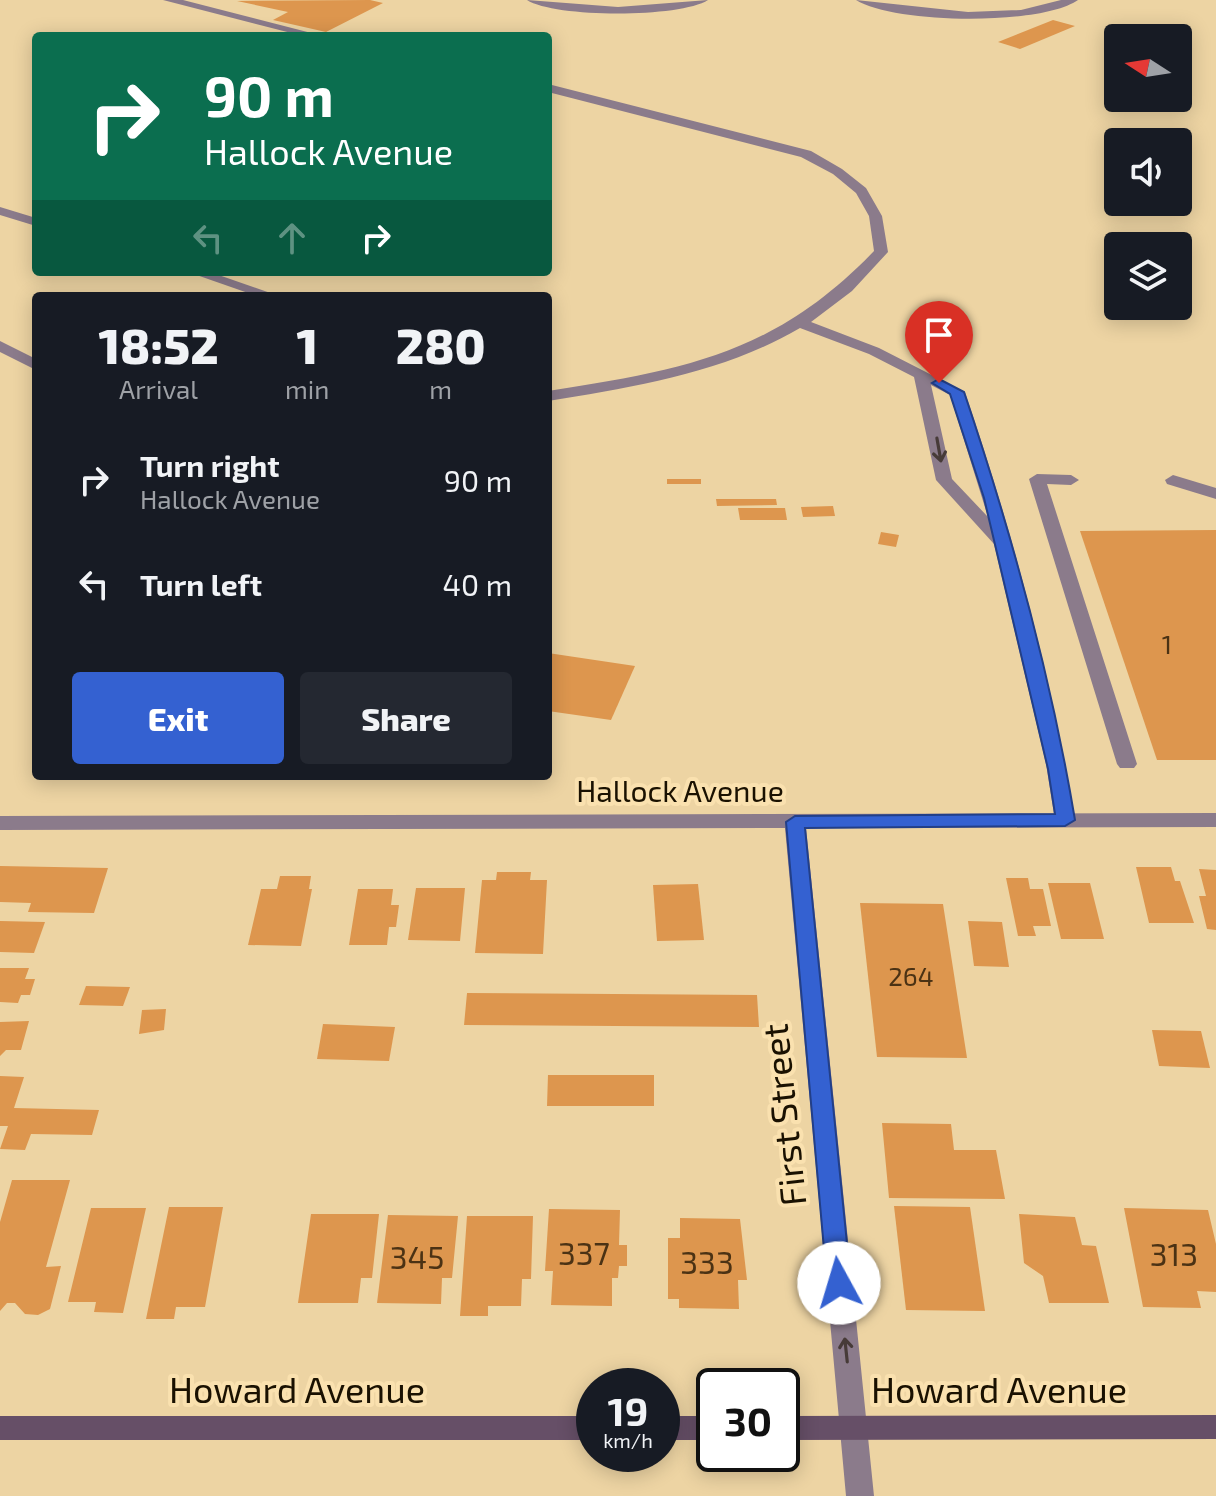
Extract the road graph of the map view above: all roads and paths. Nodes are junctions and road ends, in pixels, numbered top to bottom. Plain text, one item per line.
1 (169, 0) edge
2 (533, 0) edge
3 (702, 0) edge
4 (862, 0) edge
5 (1072, 0) edge
6 (301, 32) edge
7 (552, 89) edge
8 (0, 211) edge
9 (32, 221) edge
10 (208, 276) edge
11 (259, 292) edge
12 (799, 323) junction
13 (0, 346) edge
14 (32, 363) edge
15 (921, 375) junction
16 (552, 383) edge
17 (577, 392) junction
18 (552, 395) edge
19 (1071, 480) dead end
20 (1173, 480) dead end
21 (1216, 494) edge
22 (1003, 543) junction
23 (1127, 764) dead end
24 (1065, 820) junction
25 (1216, 820) edge
26 (795, 822) junction
27 (0, 823) edge
28 (1216, 1427) edge
29 (0, 1428) edge
30 (576, 1428) edge
31 (800, 1428) edge
32 (853, 1428) junction
33 (860, 1496) edge

1 - 6 street
2 - 3 street
4 - 5 street
7 - 12 street
8 - 9 street
10 - 11 street
12 - 15 street
12 - 17 street
13 - 14 street
15 -> 22 street
15 - 22 street
16 - 17 street
17 - 18 street
19 - 23 street
20 - 21 street
22 - 24 street
24 - 25 street, Hallock Avenue
24 - 26 street, Hallock Avenue
26 - 27 street, Hallock Avenue
32 -> 26 street, First Street
28 - 32 main road, Howard Avenue
29 - 30 main road, Howard Avenue
31 - 32 main road, Howard Avenue
32 - 33 street, First Street

